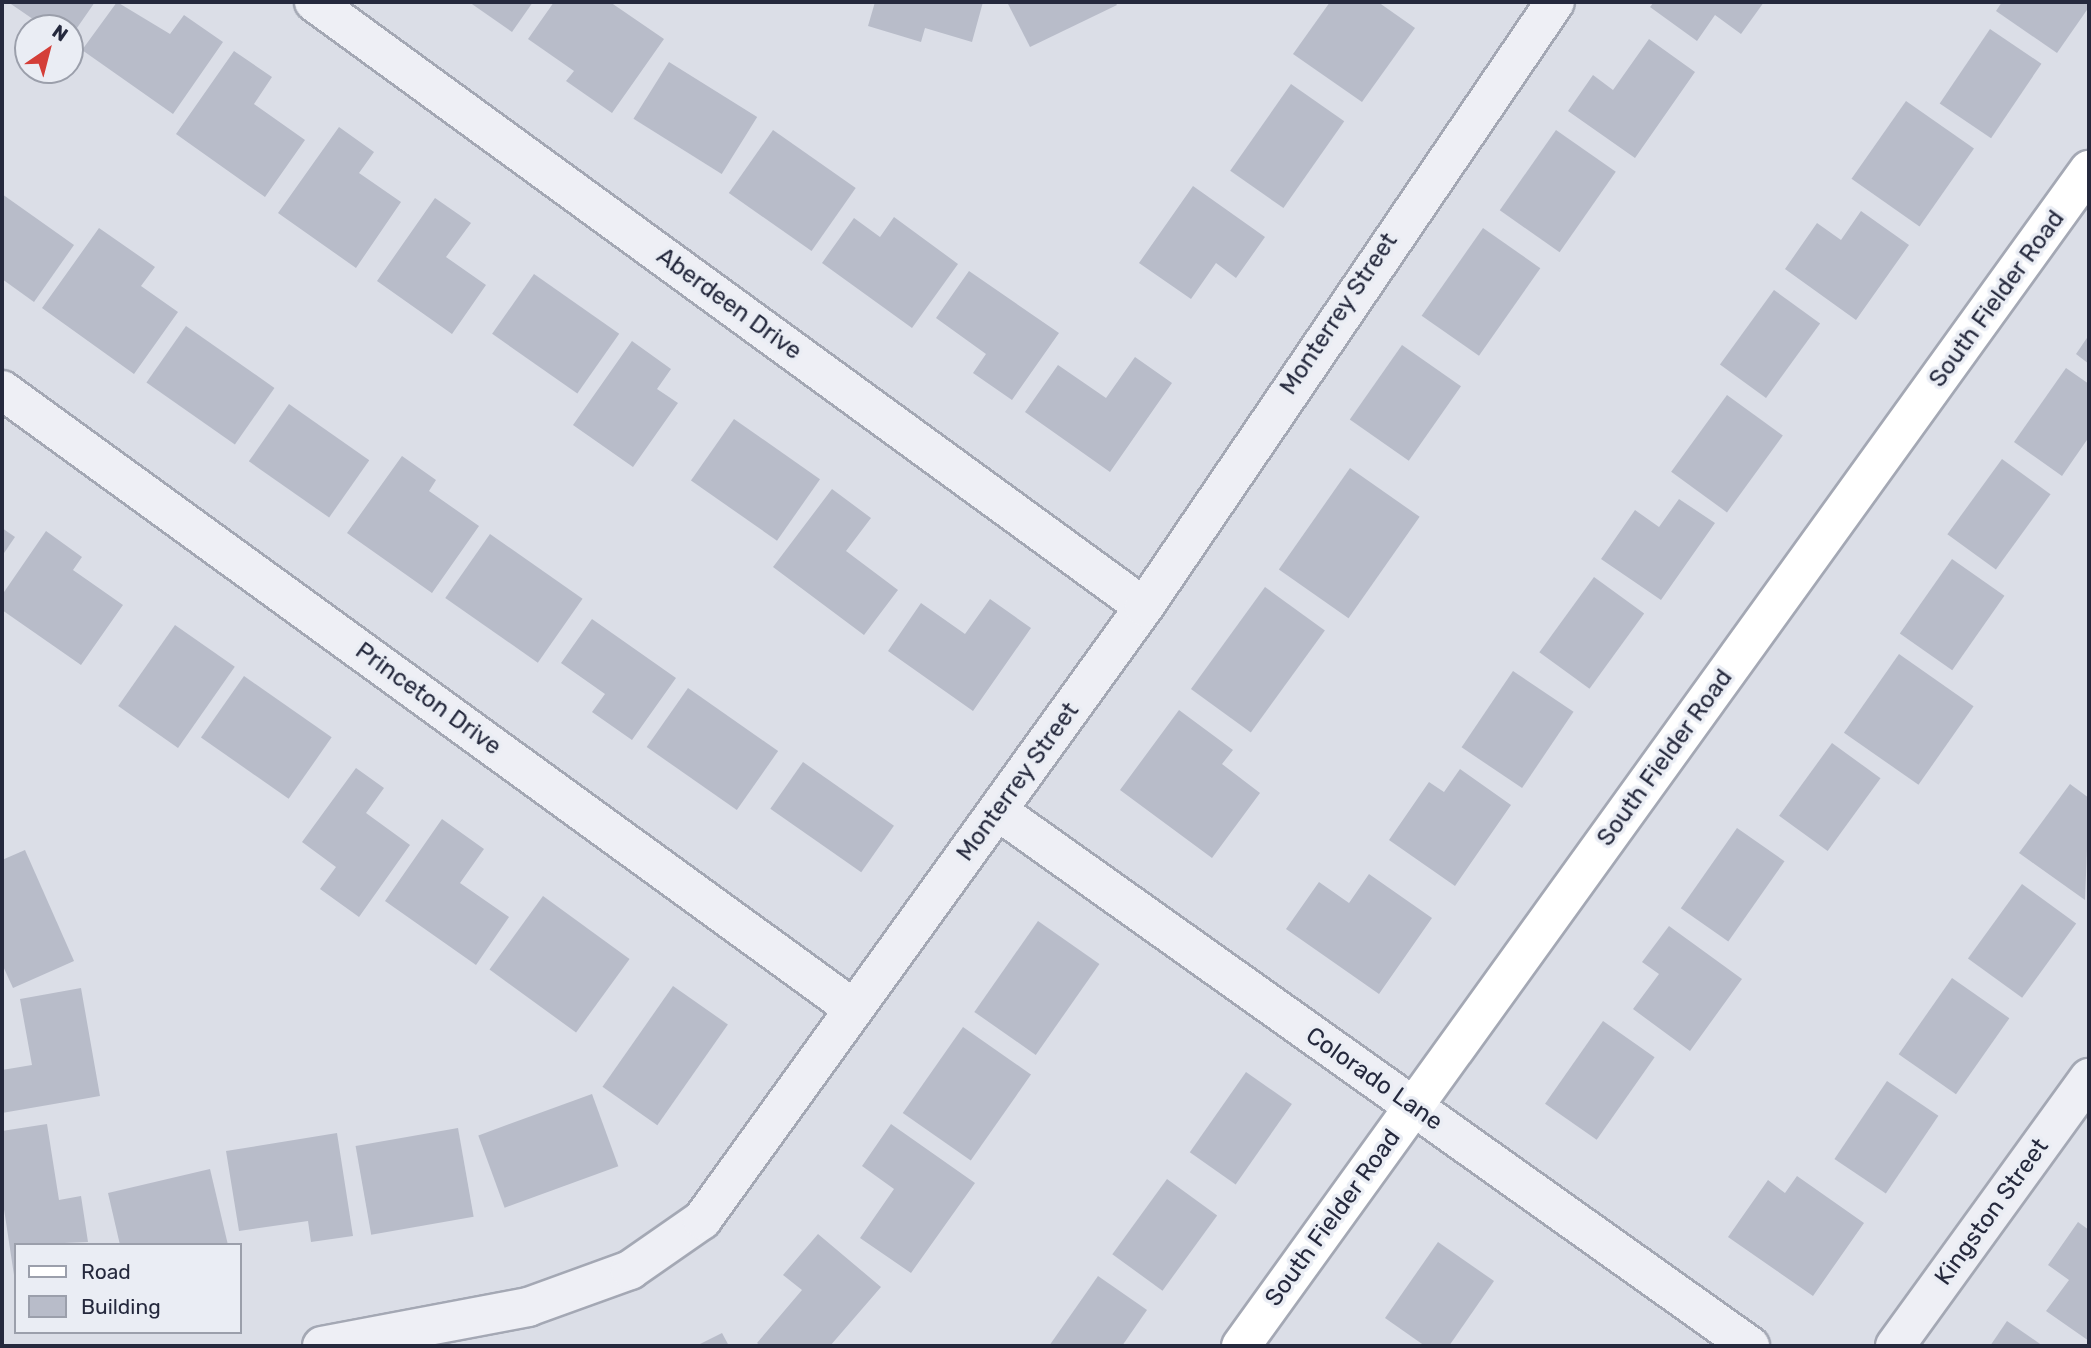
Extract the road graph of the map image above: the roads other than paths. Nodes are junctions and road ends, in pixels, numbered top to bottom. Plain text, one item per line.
1 (314, 2) edge
2 (1555, 2) edge
3 (2089, 170) edge
4 (2, 390) edge
5 (1144, 607) junction
6 (998, 811) junction
7 (855, 1009) junction
8 (2089, 1078) edge
9 (1413, 1107) junction
10 (365, 1344) edge
11 (322, 1346) edge
12 (1241, 1346) edge
13 (1750, 1346) edge
14 (1895, 1346) edge

1 - 5 street, Aberdeen Drive
2 - 5 street, Monterrey Street
3 - 9 street, South Fielder Road
4 - 7 street, Princeton Drive
5 - 6 street, Monterrey Street
6 - 7 street, Monterrey Street
6 - 9 street, Colorado Lane
7 - 10 street, Monterrey Street
8 - 14 street, Kingston Street
9 - 12 street, South Fielder Road
9 - 13 street, Colorado Lane
10 - 11 street, Monterrey Street

